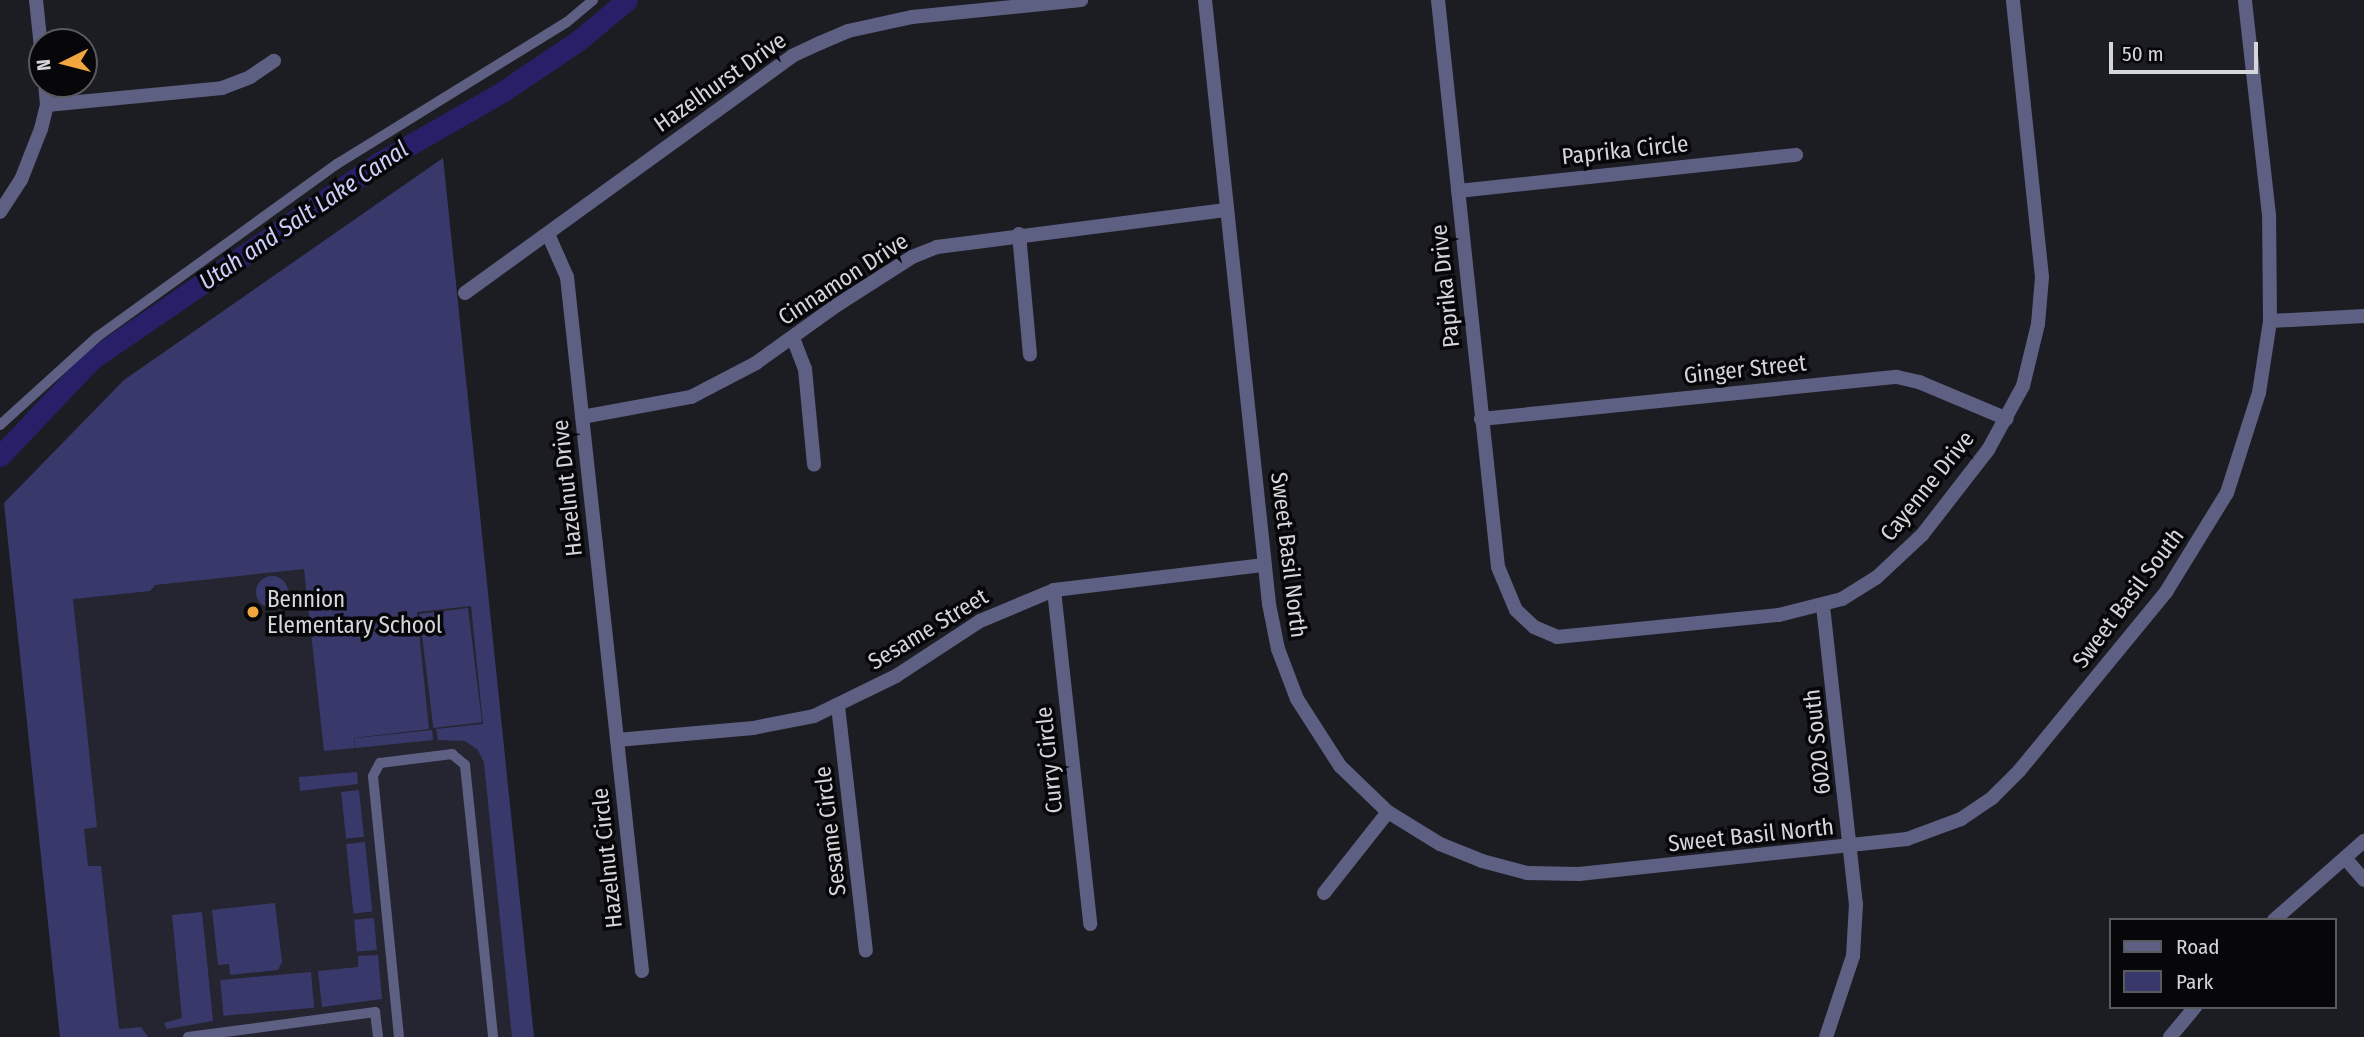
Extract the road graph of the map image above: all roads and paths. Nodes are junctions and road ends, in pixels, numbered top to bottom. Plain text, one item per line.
1 (36, 0) edge
2 (593, 0) edge
3 (1081, 0) edge
4 (1205, 0) edge
5 (1438, 0) edge
6 (2013, 0) edge
7 (2245, 0) edge
8 (39, 28) edge
9 (274, 61) dead end
10 (46, 98) edge
11 (47, 105) junction
12 (1796, 155) dead end
13 (1458, 191) junction
14 (1226, 210) junction
15 (0, 212) edge
16 (548, 234) junction
17 (1019, 234) junction
18 (465, 293) dead end
19 (2364, 316) edge
20 (2270, 321) junction
21 (793, 338) junction
22 (1030, 354) dead end
23 (582, 417) junction
24 (1481, 419) junction
25 (2007, 419) junction
26 (0, 425) edge
27 (814, 465) dead end
28 (1265, 565) junction
29 (1498, 567) joint
30 (1054, 590) junction
31 (1823, 606) junction
32 (838, 706) junction
33 (617, 740) junction
34 (1388, 812) junction
35 (2364, 841) edge
36 (1852, 846) junction
37 (2344, 858) junction
38 (2364, 880) edge
39 (1324, 893) dead end
40 (2276, 918) edge
41 (1090, 924) dead end
42 (866, 950) dead end
43 (642, 971) dead end
44 (2193, 1009) edge
45 (188, 1037) edge
46 (378, 1037) edge
47 (399, 1037) edge
48 (492, 1037) edge
49 (1826, 1037) edge
50 (2170, 1037) edge

1 - 8 street
2 - 26 lane
3 - 16 street, Hazelhurst Drive
4 - 14 street, Sweet Basil North
5 - 13 street, Paprika Drive
6 - 25 street, Cayenne Drive
7 - 20 street, Sweet Basil South
9 - 11 street
10 - 11 street
11 - 15 street
12 - 13 street, Paprika Circle
13 - 24 street, Paprika Drive
14 - 17 street, Cinnamon Drive
14 - 28 street, Sweet Basil North
16 - 18 street, Hazelhurst Drive
16 - 23 street, Hazelnut Drive
17 - 21 street, Cinnamon Drive
17 - 22 street
19 - 20 street
20 - 36 street, Sweet Basil South
21 - 23 street, Cinnamon Drive
21 - 27 street
23 - 33 street, Hazelnut Drive
24 - 25 street, Ginger Street
24 - 29 street, Paprika Drive
25 - 31 street, Cayenne Drive
28 - 30 street, Sesame Street
28 - 34 street, Sweet Basil North
29 - 31 street, Cayenne Drive
30 - 32 street, Sesame Street
30 - 41 street, Curry Circle
31 - 36 street, 6020 South
32 - 33 street, Sesame Street
32 - 42 street, Sesame Circle
33 - 43 street, Hazelnut Circle
34 - 36 street, Sweet Basil North
34 - 39 street
35 - 37 street
36 - 49 street, 6020 South
37 - 38 street
37 - 40 street
44 - 50 street
45 - 46 lane
47 - 48 lane

